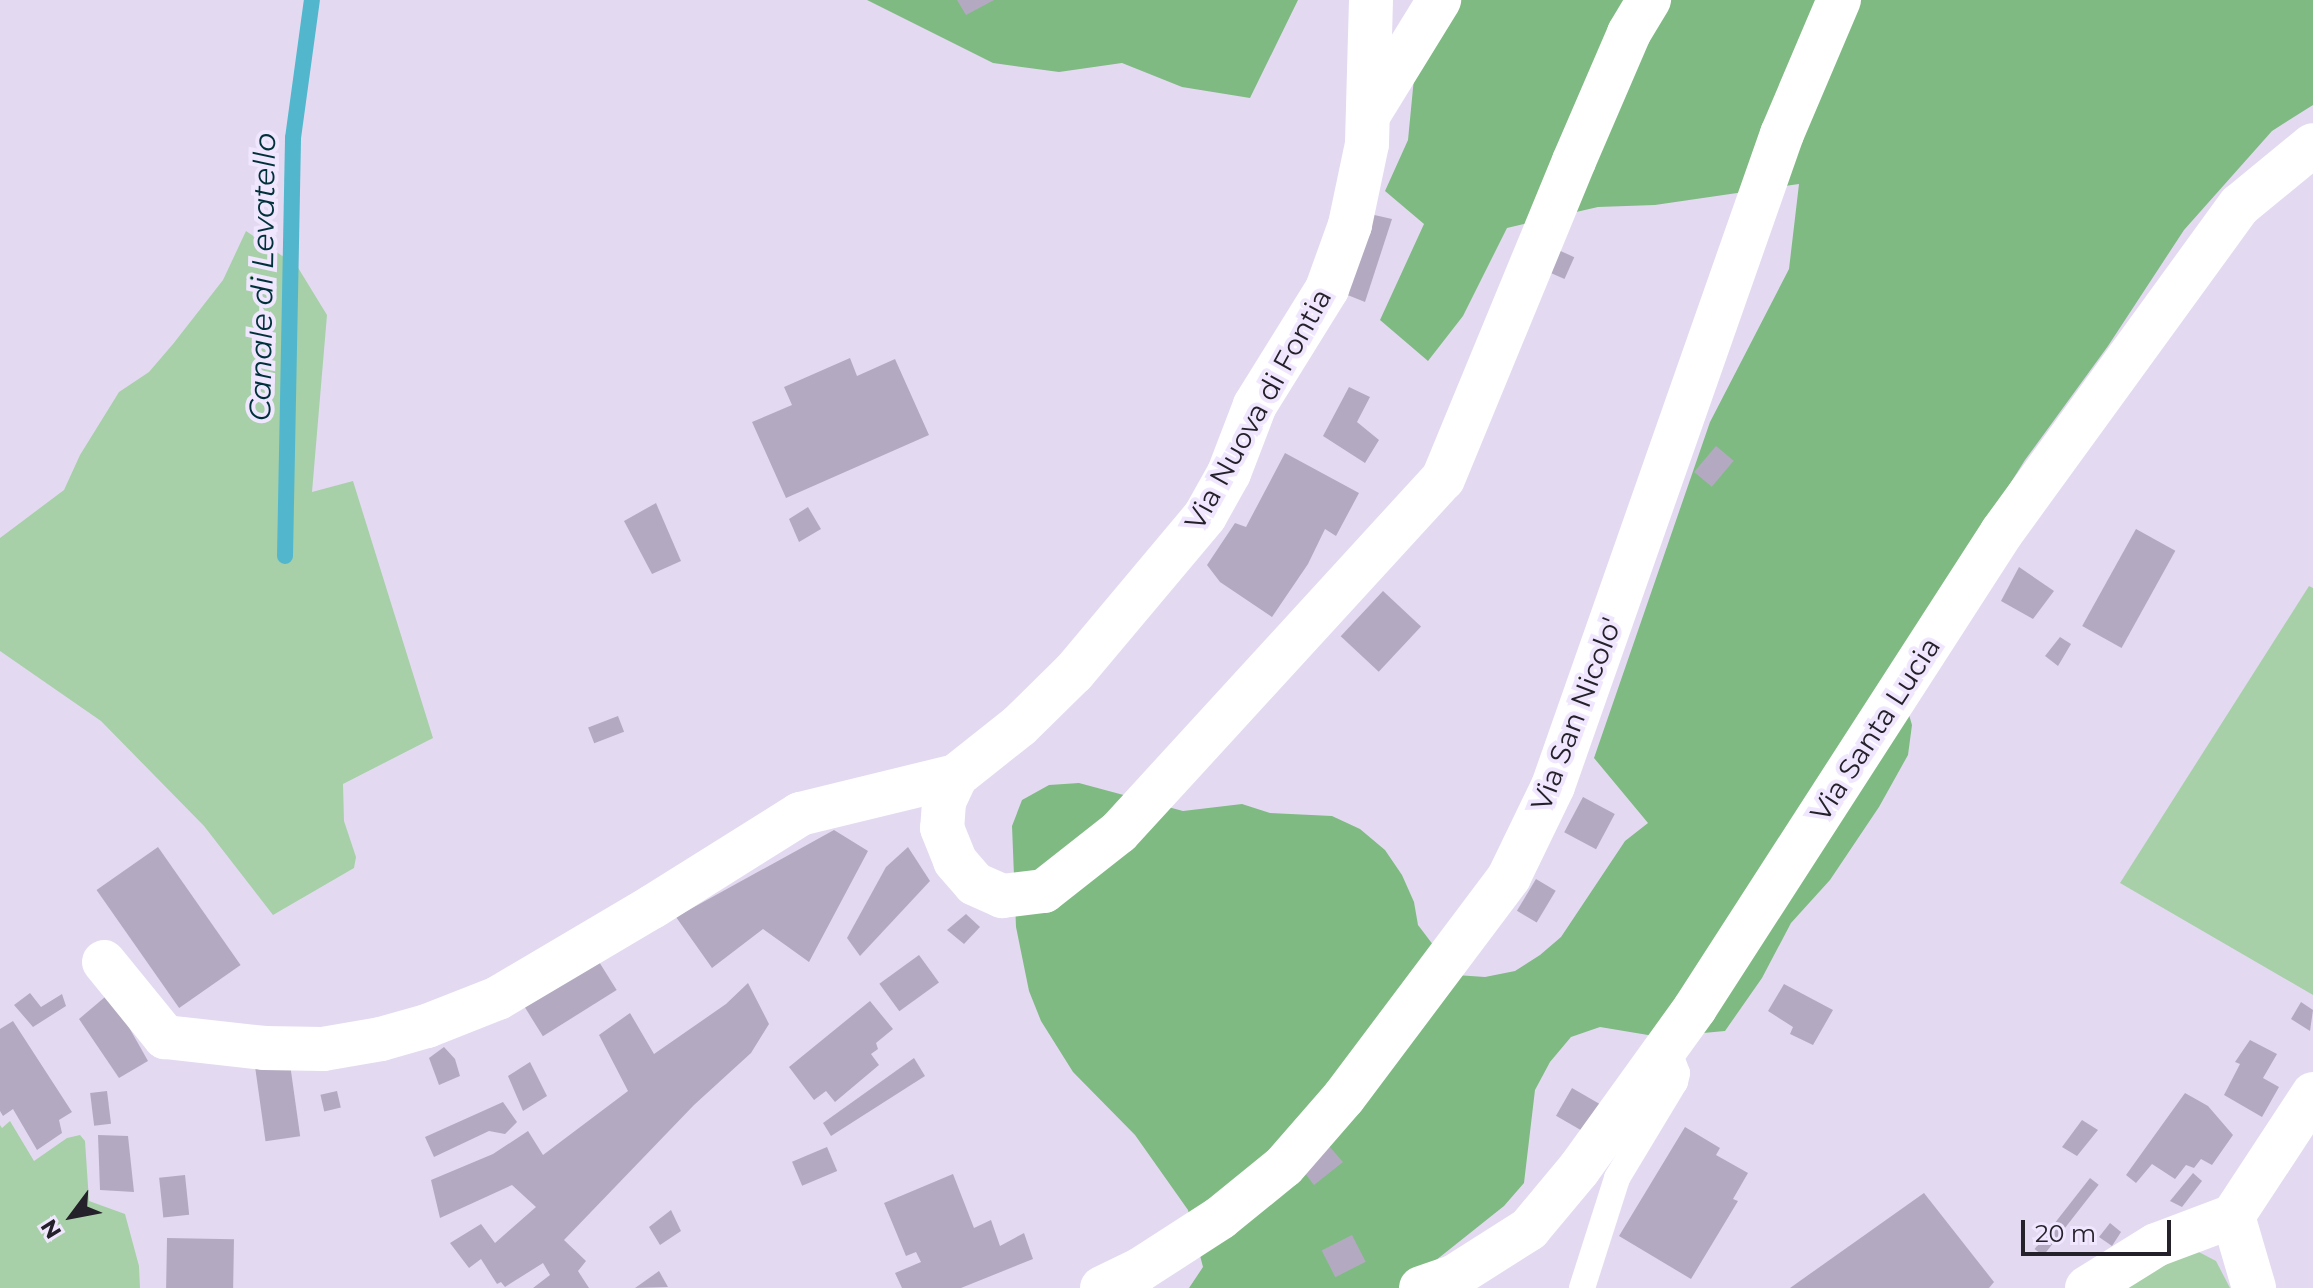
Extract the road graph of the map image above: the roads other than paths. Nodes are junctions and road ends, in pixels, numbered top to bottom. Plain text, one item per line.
1 (1371, 0) edge
2 (1439, 0) edge
3 (1649, 0) edge
4 (1839, 0) edge
5 (1369, 114) junction
6 (2313, 145) edge
7 (956, 776) junction
8 (104, 962) dead end
9 (1667, 1047) junction
10 (2313, 1094) edge
11 (2233, 1216) junction
12 (1102, 1288) edge
13 (1421, 1288) edge
14 (1582, 1288) edge
15 (2087, 1288) edge
16 (2254, 1288) edge

1 - 5 street, Via Nuova di Fontia
2 - 5 street
3 - 7 street
4 - 12 street, Via San Nicolo'
5 - 7 street, Via Nuova di Fontia
6 - 9 street, Via Santa Lucia
7 - 8 street
9 - 13 street, Via Santa Lucia
9 - 14 lane
10 - 11 street
11 - 15 street
11 - 16 street

